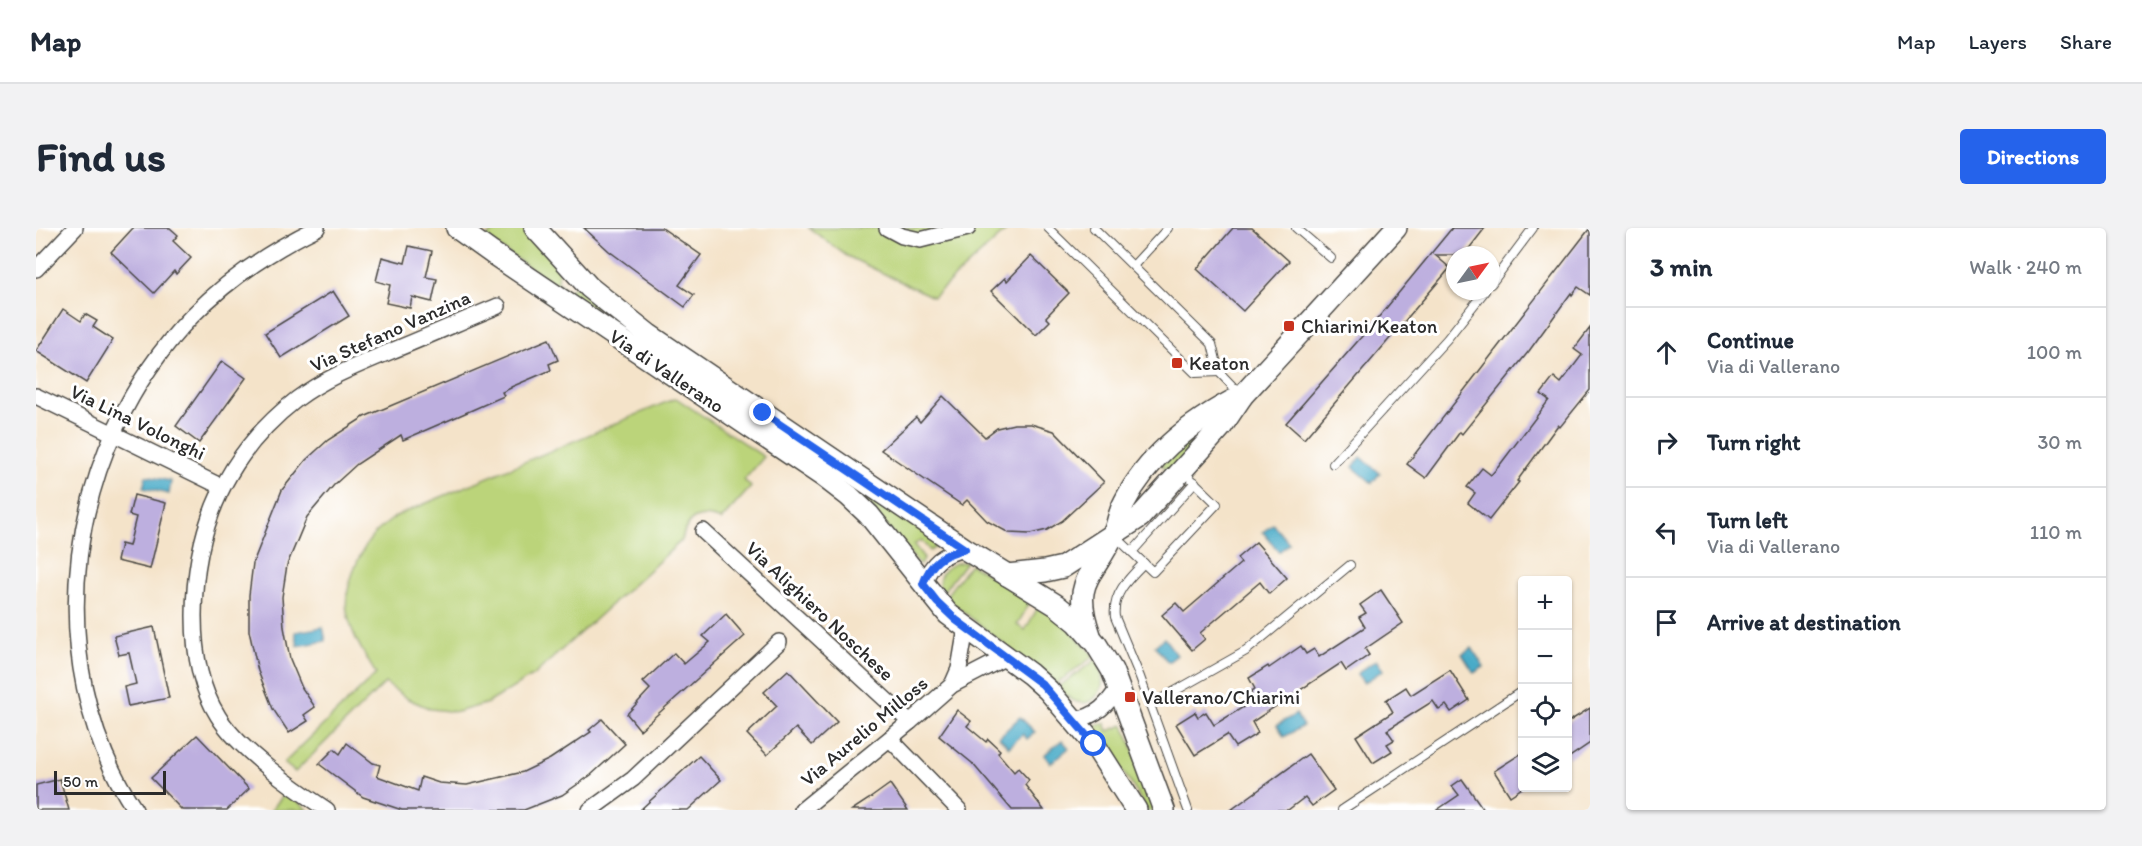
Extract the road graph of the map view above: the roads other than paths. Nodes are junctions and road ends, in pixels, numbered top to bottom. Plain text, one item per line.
1 (75, 228) edge
2 (317, 228) edge
3 (535, 228) edge
4 (887, 228) edge
5 (968, 228) edge
6 (1048, 228) edge
7 (1094, 228) edge
8 (1168, 228) edge
9 (1296, 228) edge
10 (1396, 228) edge
11 (1533, 228) edge
12 (468, 230) edge
13 (904, 232) edge
14 (1331, 258) dead end
15 (1133, 266) junction
16 (36, 269) edge
17 (1500, 272) edge
18 (1478, 300) edge
19 (498, 306) dead end
20 (1219, 372) junction
21 (36, 396) edge
22 (1242, 396) junction
23 (1208, 426) junction
24 (111, 433) junction
25 (1334, 464) dead end
26 (1189, 476) junction
27 (222, 487) junction
28 (1124, 503) junction
29 (1140, 517) junction
30 (703, 531) dead end
31 (1113, 534) junction
32 (965, 549) junction
33 (1132, 552) junction
34 (1144, 563) junction
35 (1350, 565) dead end
36 (1007, 575) junction
37 (923, 584) junction
38 (966, 628) junction
39 (1091, 638) junction
40 (779, 642) dead end
41 (1006, 657) junction
42 (952, 685) junction
43 (1119, 687) junction
44 (1518, 694) edge
45 (1150, 705) junction
46 (1075, 720) junction
47 (910, 722) junction
48 (890, 739) junction
49 (135, 810) edge
50 (327, 810) edge
51 (590, 810) edge
52 (802, 810) edge
53 (959, 810) edge
54 (1136, 810) edge
55 (1164, 810) edge
56 (1188, 810) edge
57 (1342, 810) edge

1 - 16 street
2 - 24 street
3 - 32 street, Via di Vallerano
4 - 13 street
5 - 13 street
6 - 20 lane
7 - 15 lane
8 - 15 lane
9 - 14 lane
10 - 22 street
11 - 17 lane
12 - 37 street, Via di Vallerano
15 - 20 lane
18 - 25 lane
19 - 27 street, Via Stefano Vanzina
20 - 22 lane
21 - 24 street, Via Lina Volonghi
22 - 23 street
23 - 26 street
23 - 28 street
24 - 27 street, Via Lina Volonghi
24 - 49 street
26 - 29 street
26 - 33 lane
26 - 34 lane
27 - 50 street, Via Stefano Vanzina
28 - 29 lane
28 - 31 street
29 - 31 street
30 - 47 street, Via Alighiero Noschese
31 - 33 lane
31 - 36 street
31 - 39 street
32 - 36 street, Via di Vallerano
32 - 37 street
33 - 34 lane
34 - 45 lane
35 - 45 lane
36 - 39 street, Via di Vallerano
37 - 38 street, Via di Vallerano
38 - 41 street, Via di Vallerano
38 - 42 street, Via Aurelio Milloss
39 - 43 street, Via di Vallerano
40 - 51 street
41 - 42 street, Via Aurelio Milloss
41 - 46 street, Via di Vallerano
42 - 47 street, Via Aurelio Milloss
43 - 46 street
43 - 55 street, Via di Vallerano
44 - 57 lane
45 - 56 lane
46 - 54 street, Via di Vallerano
47 - 48 street, Via Aurelio Milloss
48 - 52 street, Via Aurelio Milloss
48 - 53 street

